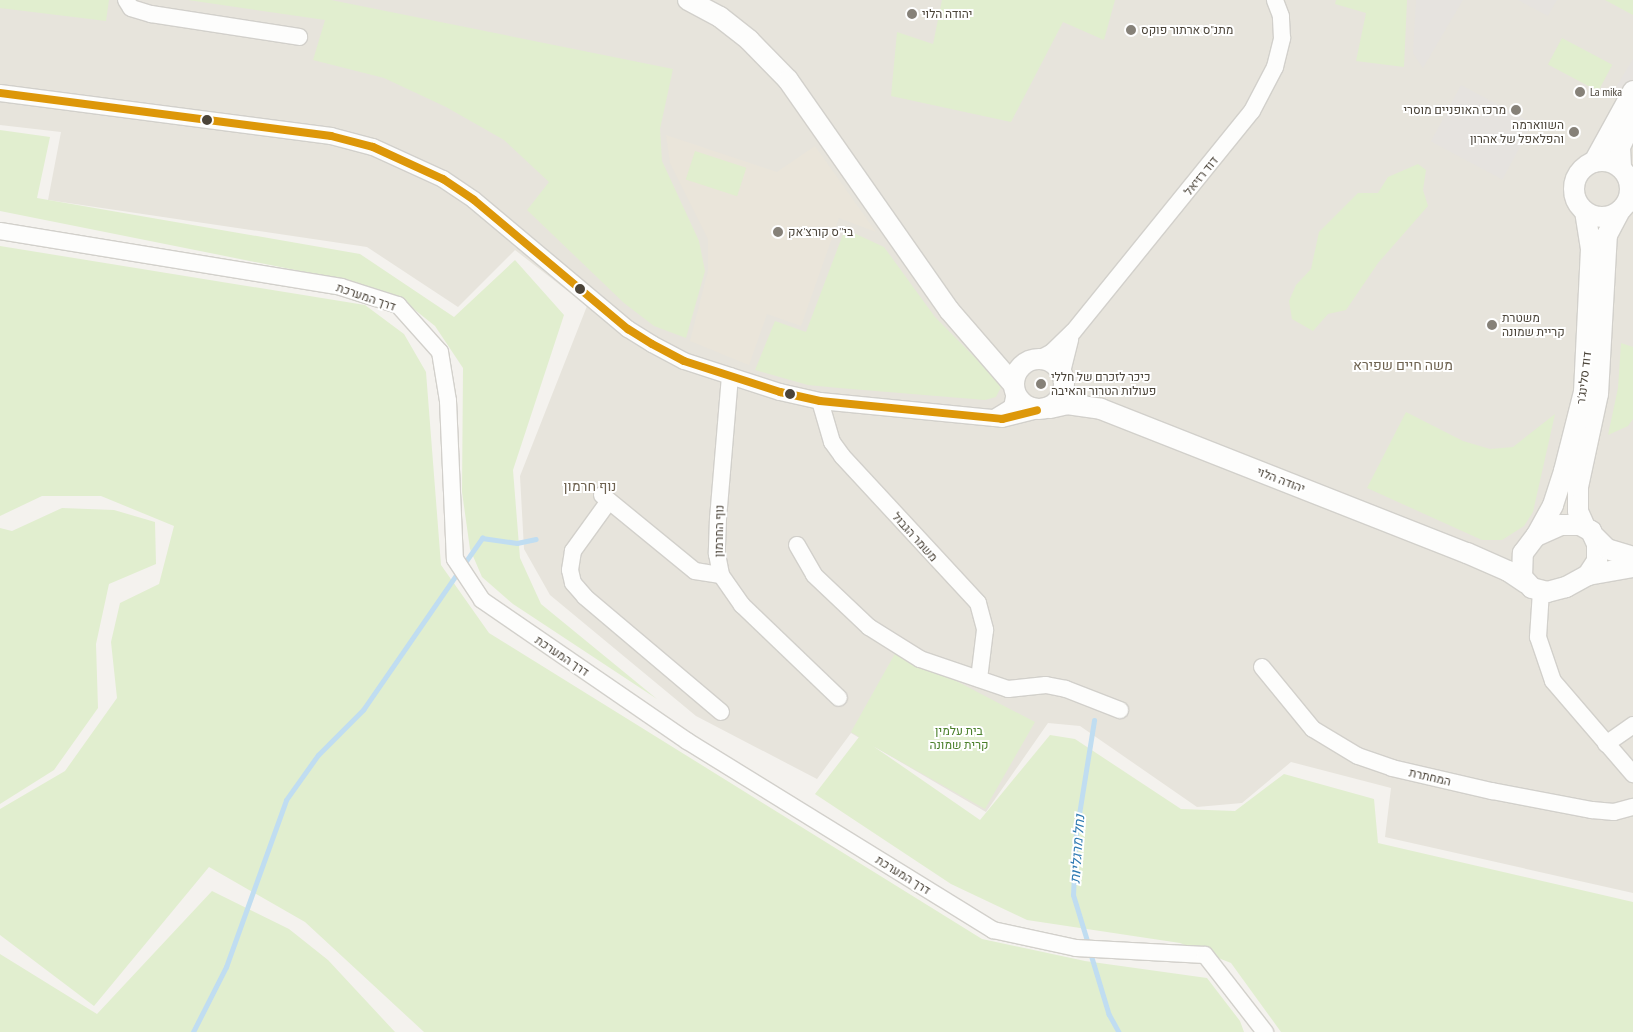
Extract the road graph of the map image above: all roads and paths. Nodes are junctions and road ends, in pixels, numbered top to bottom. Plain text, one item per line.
1 (126, 0) edge
2 (688, 0) edge
3 (1275, 0) edge
4 (299, 37) dead end
5 (1633, 91) edge
6 (0, 93) edge
7 (1633, 119) edge
8 (1594, 162) junction
9 (1627, 175) edge
10 (1627, 206) edge
11 (1585, 212) junction
12 (0, 231) edge
13 (1073, 332) junction
14 (971, 336) junction
15 (1036, 359) junction
16 (730, 376) junction
17 (1063, 376) junction
18 (1015, 389) junction
19 (820, 401) junction
20 (1044, 409) junction
21 (1101, 409) junction
22 (992, 418) junction
23 (1590, 532) junction
24 (1532, 540) junction
25 (797, 545) dead end
26 (1461, 551) junction
27 (1633, 556) edge
28 (1633, 567) edge
29 (721, 575) junction
30 (1588, 575) junction
31 (1533, 587) junction
32 (1262, 667) dead end
33 (978, 679) junction
34 (839, 698) dead end
35 (1120, 710) dead end
36 (721, 712) dead end
37 (1633, 725) edge
38 (1606, 744) junction
39 (1633, 774) edge
40 (1633, 807) edge
41 (1264, 1032) edge

1 - 4 street
2 - 14 street
3 - 13 street, דוד רזיאל
5 - 8 street
6 - 16 street
7 - 9 street
8 - 9 street
8 - 11 street
9 - 10 street
10 - 11 street
10 - 23 street, דוד סלינג'ר
11 - 24 street, דוד סלינג'ר
12 - 41 street, דרך המערכת
13 - 15 street, דוד רזיאל
13 - 17 street, דוד רזיאל
14 - 15 street
14 - 18 street
15 - 17 street
15 - 18 street
16 - 19 street
16 - 29 street, נוף החרמון
17 - 20 street
17 - 21 street, יהודה הלוי
18 - 20 street
18 - 22 street
19 - 22 street
19 - 33 street, משמר הגבול
20 - 21 street, יהודה הלוי
20 - 22 street
21 - 26 street, יהודה הלוי
23 - 24 street
23 - 27 street
23 - 30 street
24 - 26 street, יהודה הלוי
24 - 31 street
25 - 33 street
26 - 31 street, יהודה הלוי
28 - 30 street
29 - 34 street, נוף החרמון
29 - 36 street
30 - 31 street
31 - 38 street
32 - 40 street, המחתרת
33 - 35 street
37 - 38 street
38 - 39 street

